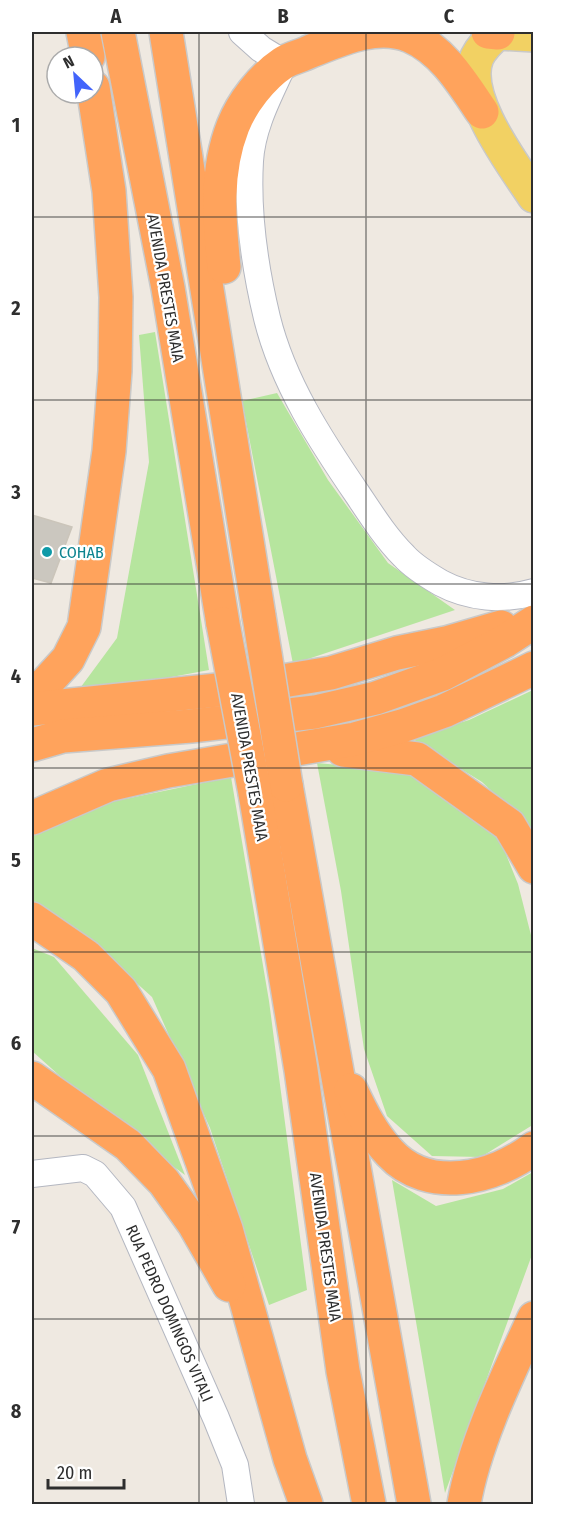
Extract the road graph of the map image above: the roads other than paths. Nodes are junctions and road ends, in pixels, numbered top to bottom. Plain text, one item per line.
1 (118, 32) edge
2 (166, 32) edge
3 (242, 32) edge
4 (493, 32) edge
5 (350, 34) edge
6 (534, 35) edge
7 (284, 63) junction
8 (96, 105) edge
9 (482, 112) junction
10 (534, 196) edge
11 (222, 389) junction
12 (534, 592) edge
13 (534, 616) edge
14 (534, 622) edge
15 (534, 668) edge
16 (32, 695) edge
17 (32, 709) edge
18 (32, 745) edge
19 (308, 747) junction
20 (270, 789) junction
21 (32, 818) edge
22 (534, 867) edge
23 (32, 919) edge
24 (335, 1055) junction
25 (32, 1078) edge
26 (534, 1148) edge
27 (41, 1172) edge
28 (534, 1318) edge
29 (254, 1329) junction
30 (290, 1459) junction
31 (241, 1504) edge
32 (293, 1504) edge
33 (306, 1504) edge
34 (369, 1504) edge
35 (414, 1504) edge
36 (464, 1504) edge

1 - 20 highway, AVENIDA PRESTES MAIA, bridge
2 - 11 highway, AVENIDA PRESTES MAIA
3 - 7 street
4 - 6 main road
4 - 9 main road
5 - 7 highway
5 - 9 highway
7 - 11 highway
7 - 12 street
8 - 16 highway
9 - 10 main road
11 - 20 highway, AVENIDA PRESTES MAIA, bridge
13 - 17 highway
14 - 18 highway
15 - 19 highway
19 - 21 highway
19 - 22 highway
20 - 24 highway, AVENIDA PRESTES MAIA
20 - 34 highway, AVENIDA PRESTES MAIA
23 - 29 highway
24 - 26 highway
24 - 35 highway, AVENIDA PRESTES MAIA
25 - 29 highway
27 - 31 street, RUA PEDRO DOMINGOS VITALI
28 - 36 highway
29 - 30 highway
30 - 32 highway
30 - 33 highway

